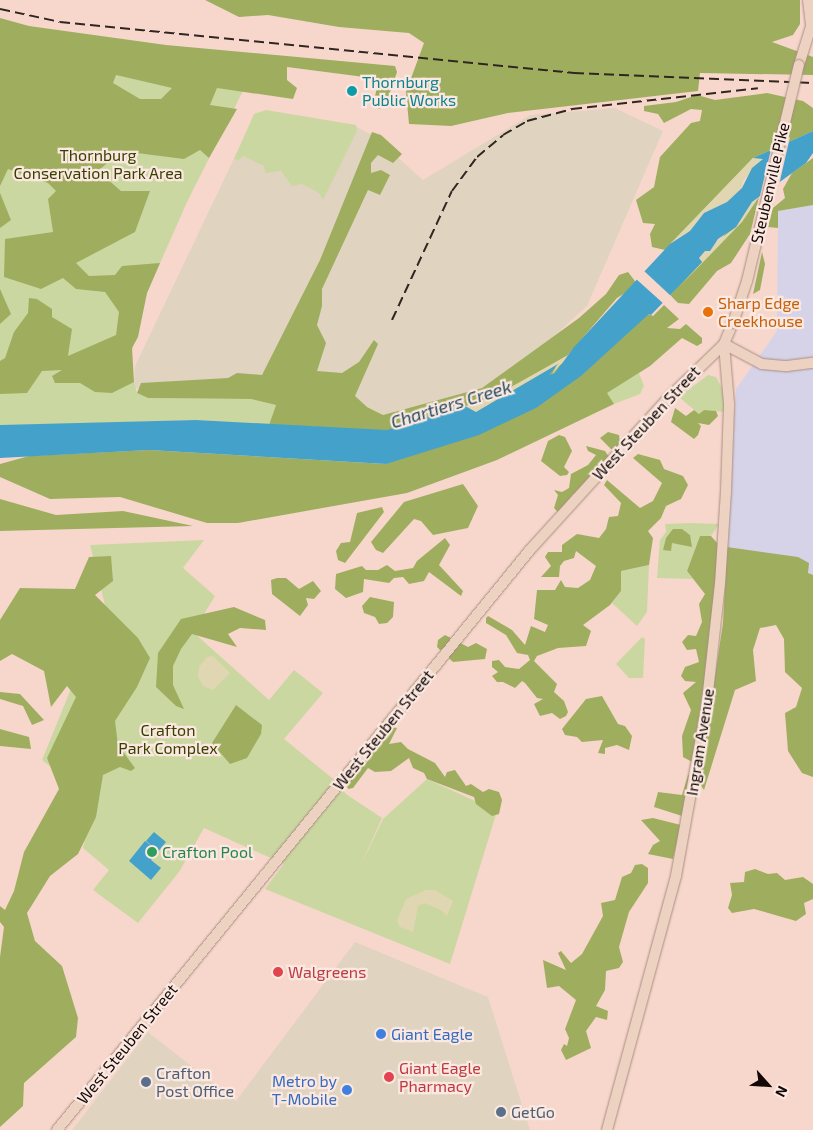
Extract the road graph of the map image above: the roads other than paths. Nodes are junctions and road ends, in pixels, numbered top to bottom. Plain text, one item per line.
1 (808, 0) edge
2 (812, 22) edge
3 (724, 344) junction
4 (813, 363) edge
5 (57, 1130) edge
6 (607, 1130) edge

1 - 2 main road
2 - 3 main road, Steubenville Pike, bridge
3 - 4 main road
3 - 5 main road, West Steuben Street
3 - 6 main road, Ingram Avenue

